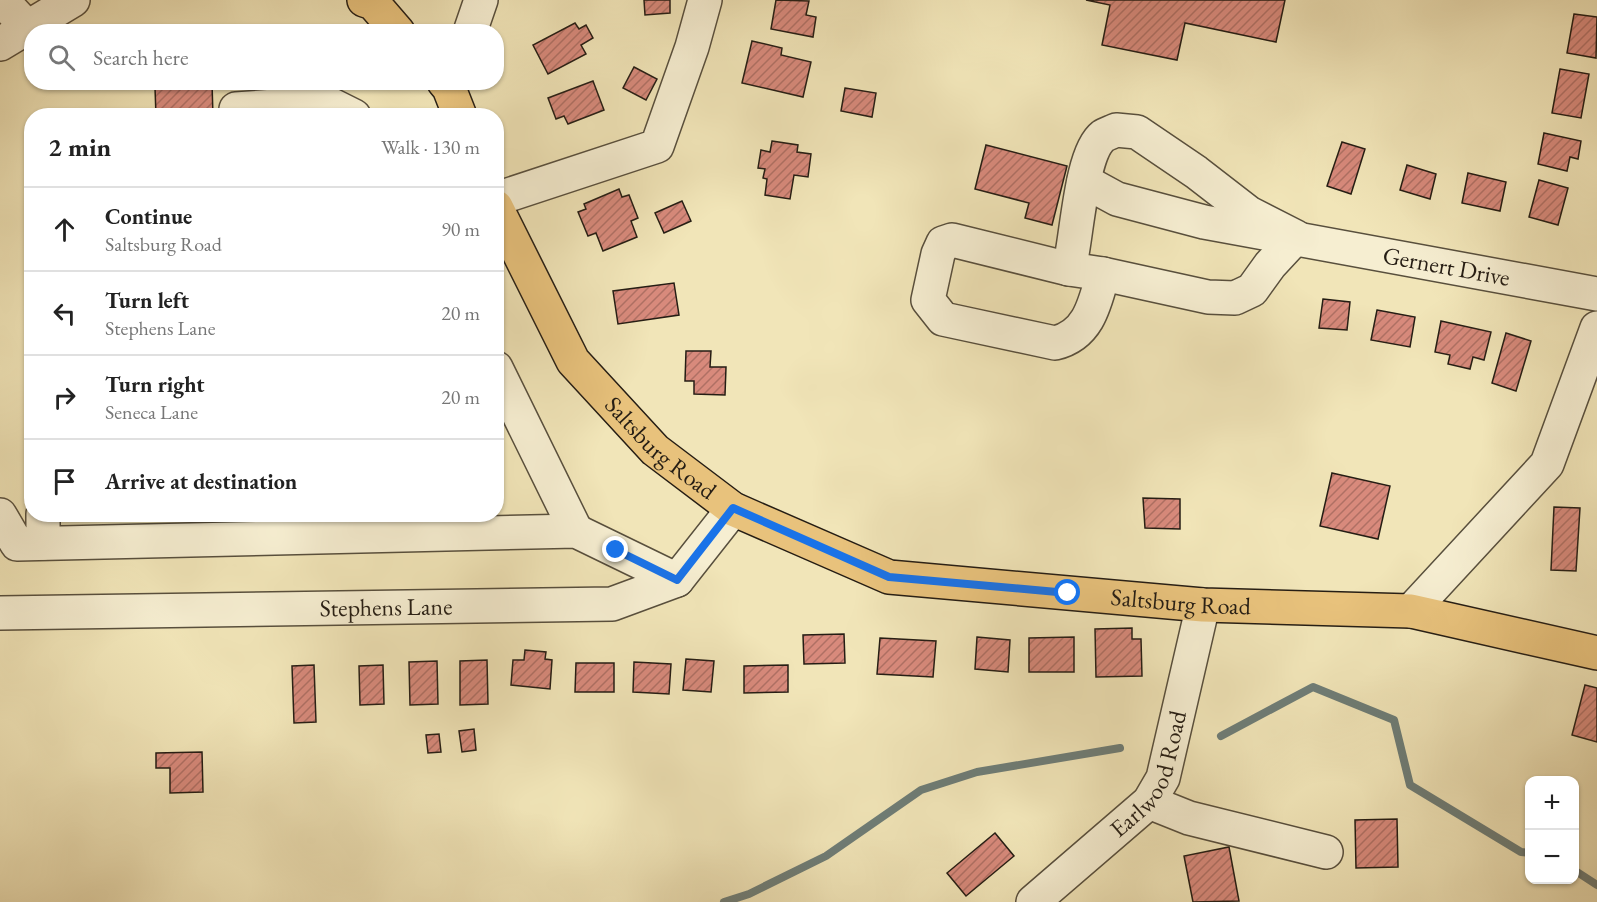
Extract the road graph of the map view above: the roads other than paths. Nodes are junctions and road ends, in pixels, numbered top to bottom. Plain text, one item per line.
1 (2, 0) edge
2 (73, 0) edge
3 (364, 0) edge
4 (481, 0) edge
5 (705, 0) edge
6 (24, 24) edge
7 (32, 24) edge
8 (391, 24) edge
9 (473, 24) edge
10 (24, 29) edge
11 (0, 44) edge
12 (258, 108) edge
13 (338, 108) edge
14 (1084, 181) junction
15 (504, 196) edge
16 (504, 223) edge
17 (1296, 237) junction
18 (1069, 269) junction
19 (1103, 274) junction
20 (1597, 294) edge
21 (1597, 328) edge
22 (504, 384) edge
23 (733, 508) junction
24 (0, 515) edge
25 (187, 527) edge
26 (43, 529) edge
27 (576, 531) junction
28 (677, 580) junction
29 (1203, 605) junction
30 (1411, 611) junction
31 (0, 614) edge
32 (1597, 653) edge
33 (1149, 802) junction
34 (1326, 852) dead end
35 (1033, 902) edge

1 - 6 street
2 - 7 street
3 - 8 main road
4 - 9 street
5 - 15 street
10 - 11 street
12 - 13 street
14 - 17 street
14 - 17 street
14 - 18 street
16 - 23 main road, Saltsburg Road
17 - 19 street
17 - 20 street, Gernert Drive
18 - 19 street
18 - 19 street
21 - 30 street
22 - 27 street
23 - 28 street
23 - 29 main road, Saltsburg Road
24 - 26 street
25 - 26 street
25 - 27 street
27 - 28 street
28 - 31 street, Stephens Lane
29 - 30 main road, Saltsburg Road
29 - 33 street, Earlwood Road
30 - 32 main road, Saltsburg Road
33 - 34 street
33 - 35 street, Earlwood Road

